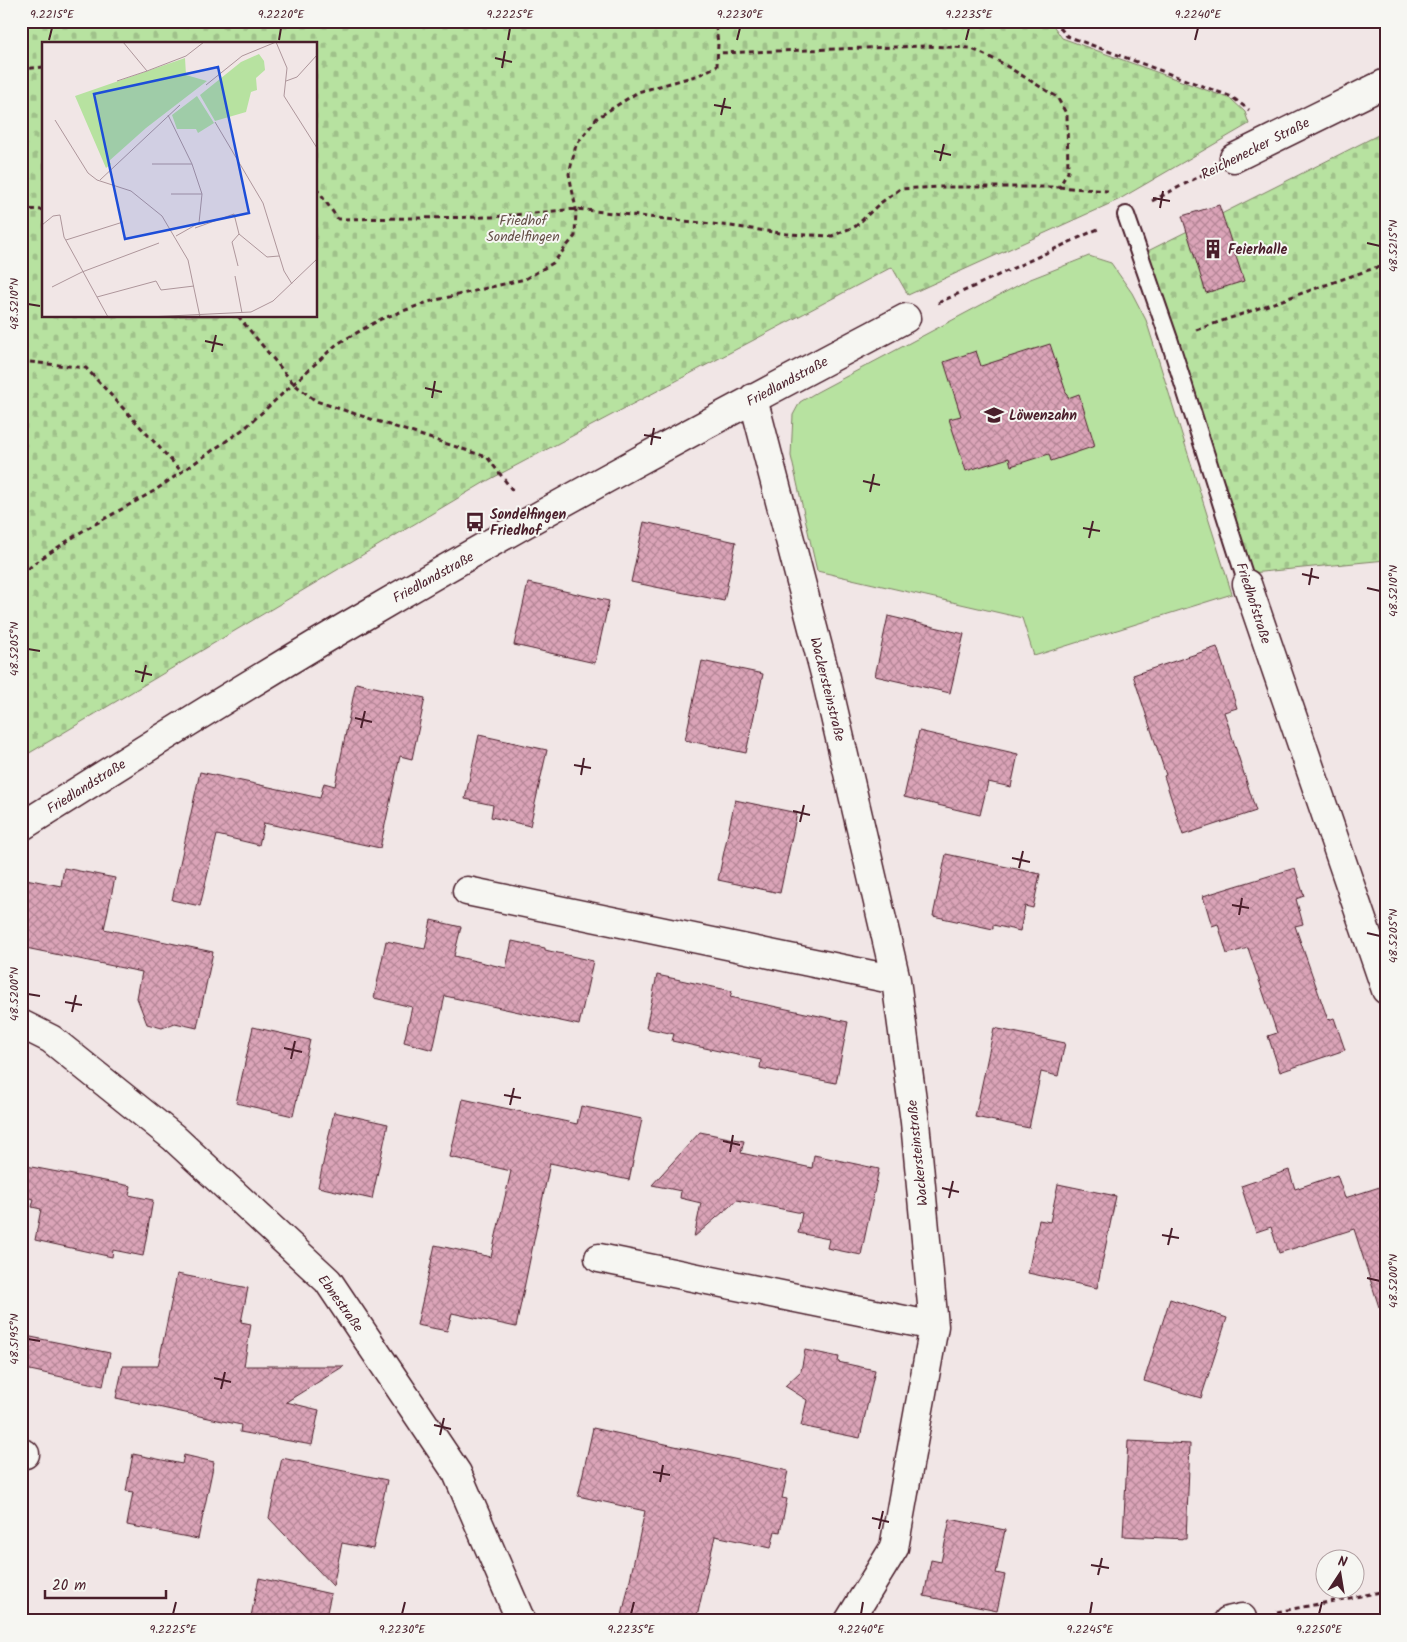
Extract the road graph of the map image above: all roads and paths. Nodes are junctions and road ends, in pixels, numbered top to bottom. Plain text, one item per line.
1 (715, 21) edge
2 (1054, 21) edge
3 (718, 53) junction
4 (42, 67) edge
5 (21, 69) edge
6 (1386, 83) edge
7 (1234, 158) junction
8 (318, 191) edge
9 (21, 209) edge
10 (576, 209) junction
11 (42, 210) edge
12 (1126, 216) junction
13 (1386, 264) edge
14 (240, 318) edge
15 (906, 318) joint
16 (1169, 339) junction
17 (21, 361) edge
18 (294, 384) junction
19 (753, 398) junction
20 (182, 472) junction
21 (534, 520) junction
22 (21, 575) edge
23 (1247, 584) joint
24 (21, 827) edge
25 (467, 891) dead end
26 (896, 980) junction
27 (1386, 990) edge
28 (21, 1024) edge
29 (600, 1258) dead end
30 (934, 1326) junction
31 (1386, 1590) edge
32 (1294, 1609) dead end
33 (521, 1621) edge
34 (849, 1621) edge

1 - 3 path
2 - 7 path
3 - 10 path
3 - 10 path
4 - 5 path
6 - 7 street, Reichenecker Straße
7 - 12 path, Reichenecker Straße
8 - 10 path
9 - 11 path
10 - 18 path
12 - 15 path
12 - 16 lane, Friedhofstraße
13 - 16 path
14 - 18 path
15 - 19 street, Friedlandstraße
16 - 23 lane, Friedhofstraße
17 - 20 path
18 - 20 path
18 - 21 path
19 - 21 street, Friedlandstraße
19 - 26 street, Wackersteinstraße
20 - 22 path
21 - 24 street, Friedlandstraße
23 - 27 street, Friedhofstraße
25 - 26 street
26 - 30 street, Wackersteinstraße
28 - 33 street, Ebnestraße
29 - 30 street
30 - 34 street, Wackersteinstraße
31 - 32 path

